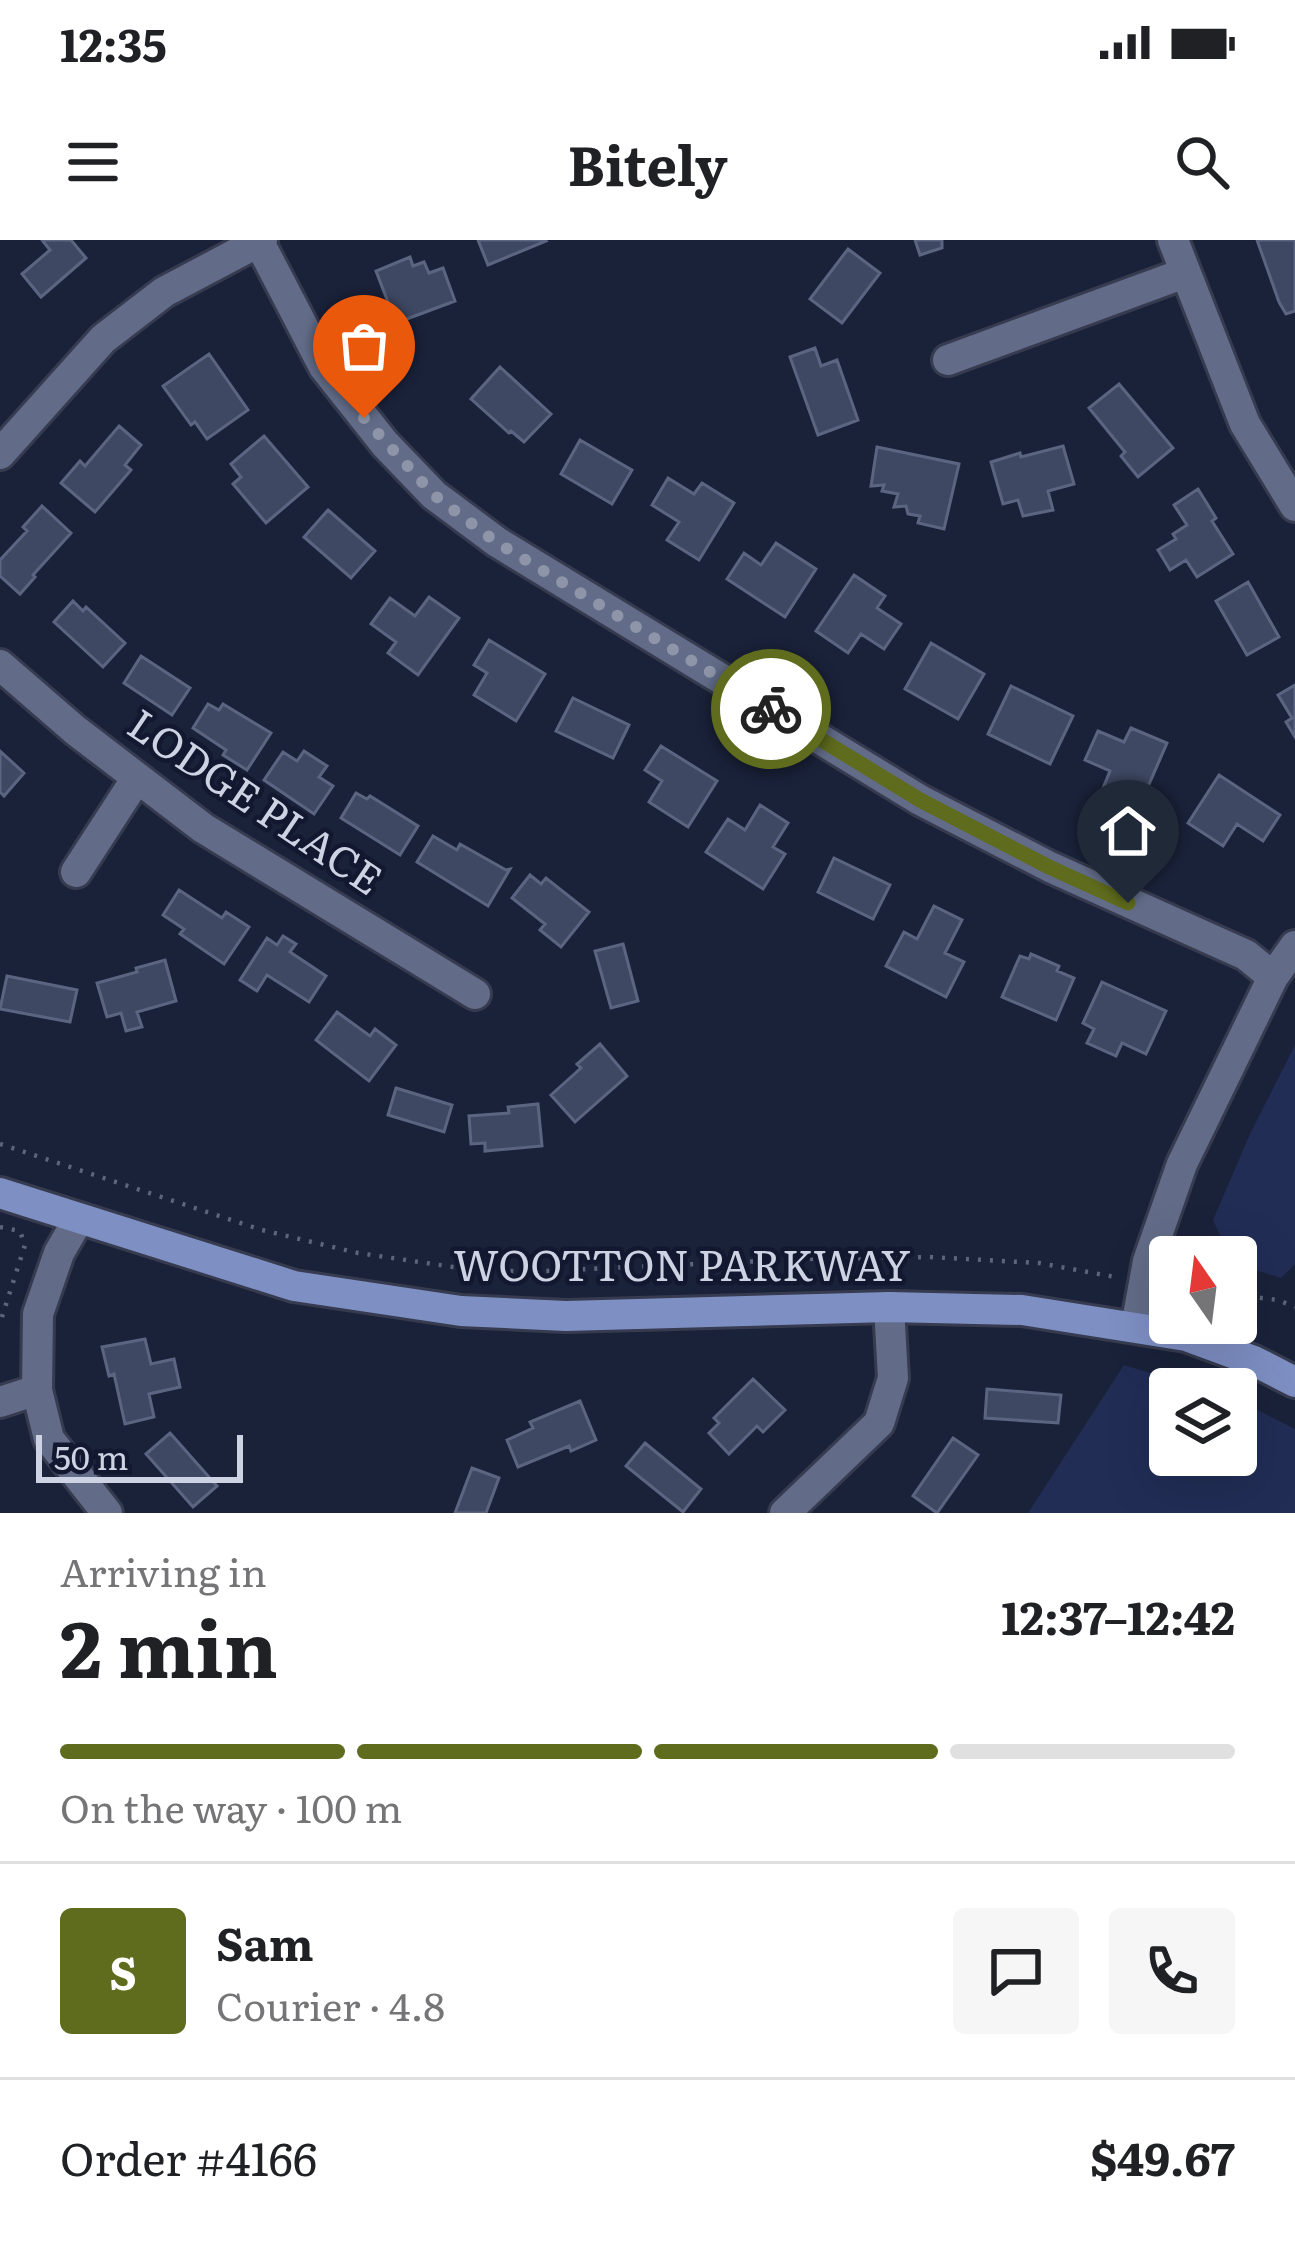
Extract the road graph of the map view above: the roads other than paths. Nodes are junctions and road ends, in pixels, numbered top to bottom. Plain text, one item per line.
1 (260, 240) edge
2 (1173, 240) edge
3 (1185, 273) junction
4 (948, 359) dead end
5 (0, 454) edge
6 (1295, 506) edge
7 (0, 664) edge
8 (137, 778) junction
9 (76, 872) dead end
10 (1295, 946) edge
11 (1274, 977) junction
12 (475, 994) dead end
13 (0, 1193) edge
14 (78, 1220) junction
15 (890, 1307) junction
16 (1136, 1327) junction
17 (1295, 1382) edge
18 (37, 1390) junction
19 (0, 1402) edge
20 (107, 1513) edge
21 (785, 1513) edge

1 - 5 street
1 - 11 street
2 - 3 street
3 - 4 street
3 - 6 street
7 - 8 street, LODGE PLACE
8 - 9 street
8 - 12 street, LODGE PLACE
10 - 11 street
11 - 16 street
13 - 14 main road, WOOTTON PARKWAY
14 - 15 main road, WOOTTON PARKWAY
14 - 18 street
15 - 16 main road, WOOTTON PARKWAY
15 - 21 street
16 - 17 main road, WOOTTON PARKWAY
18 - 19 street
18 - 20 street

